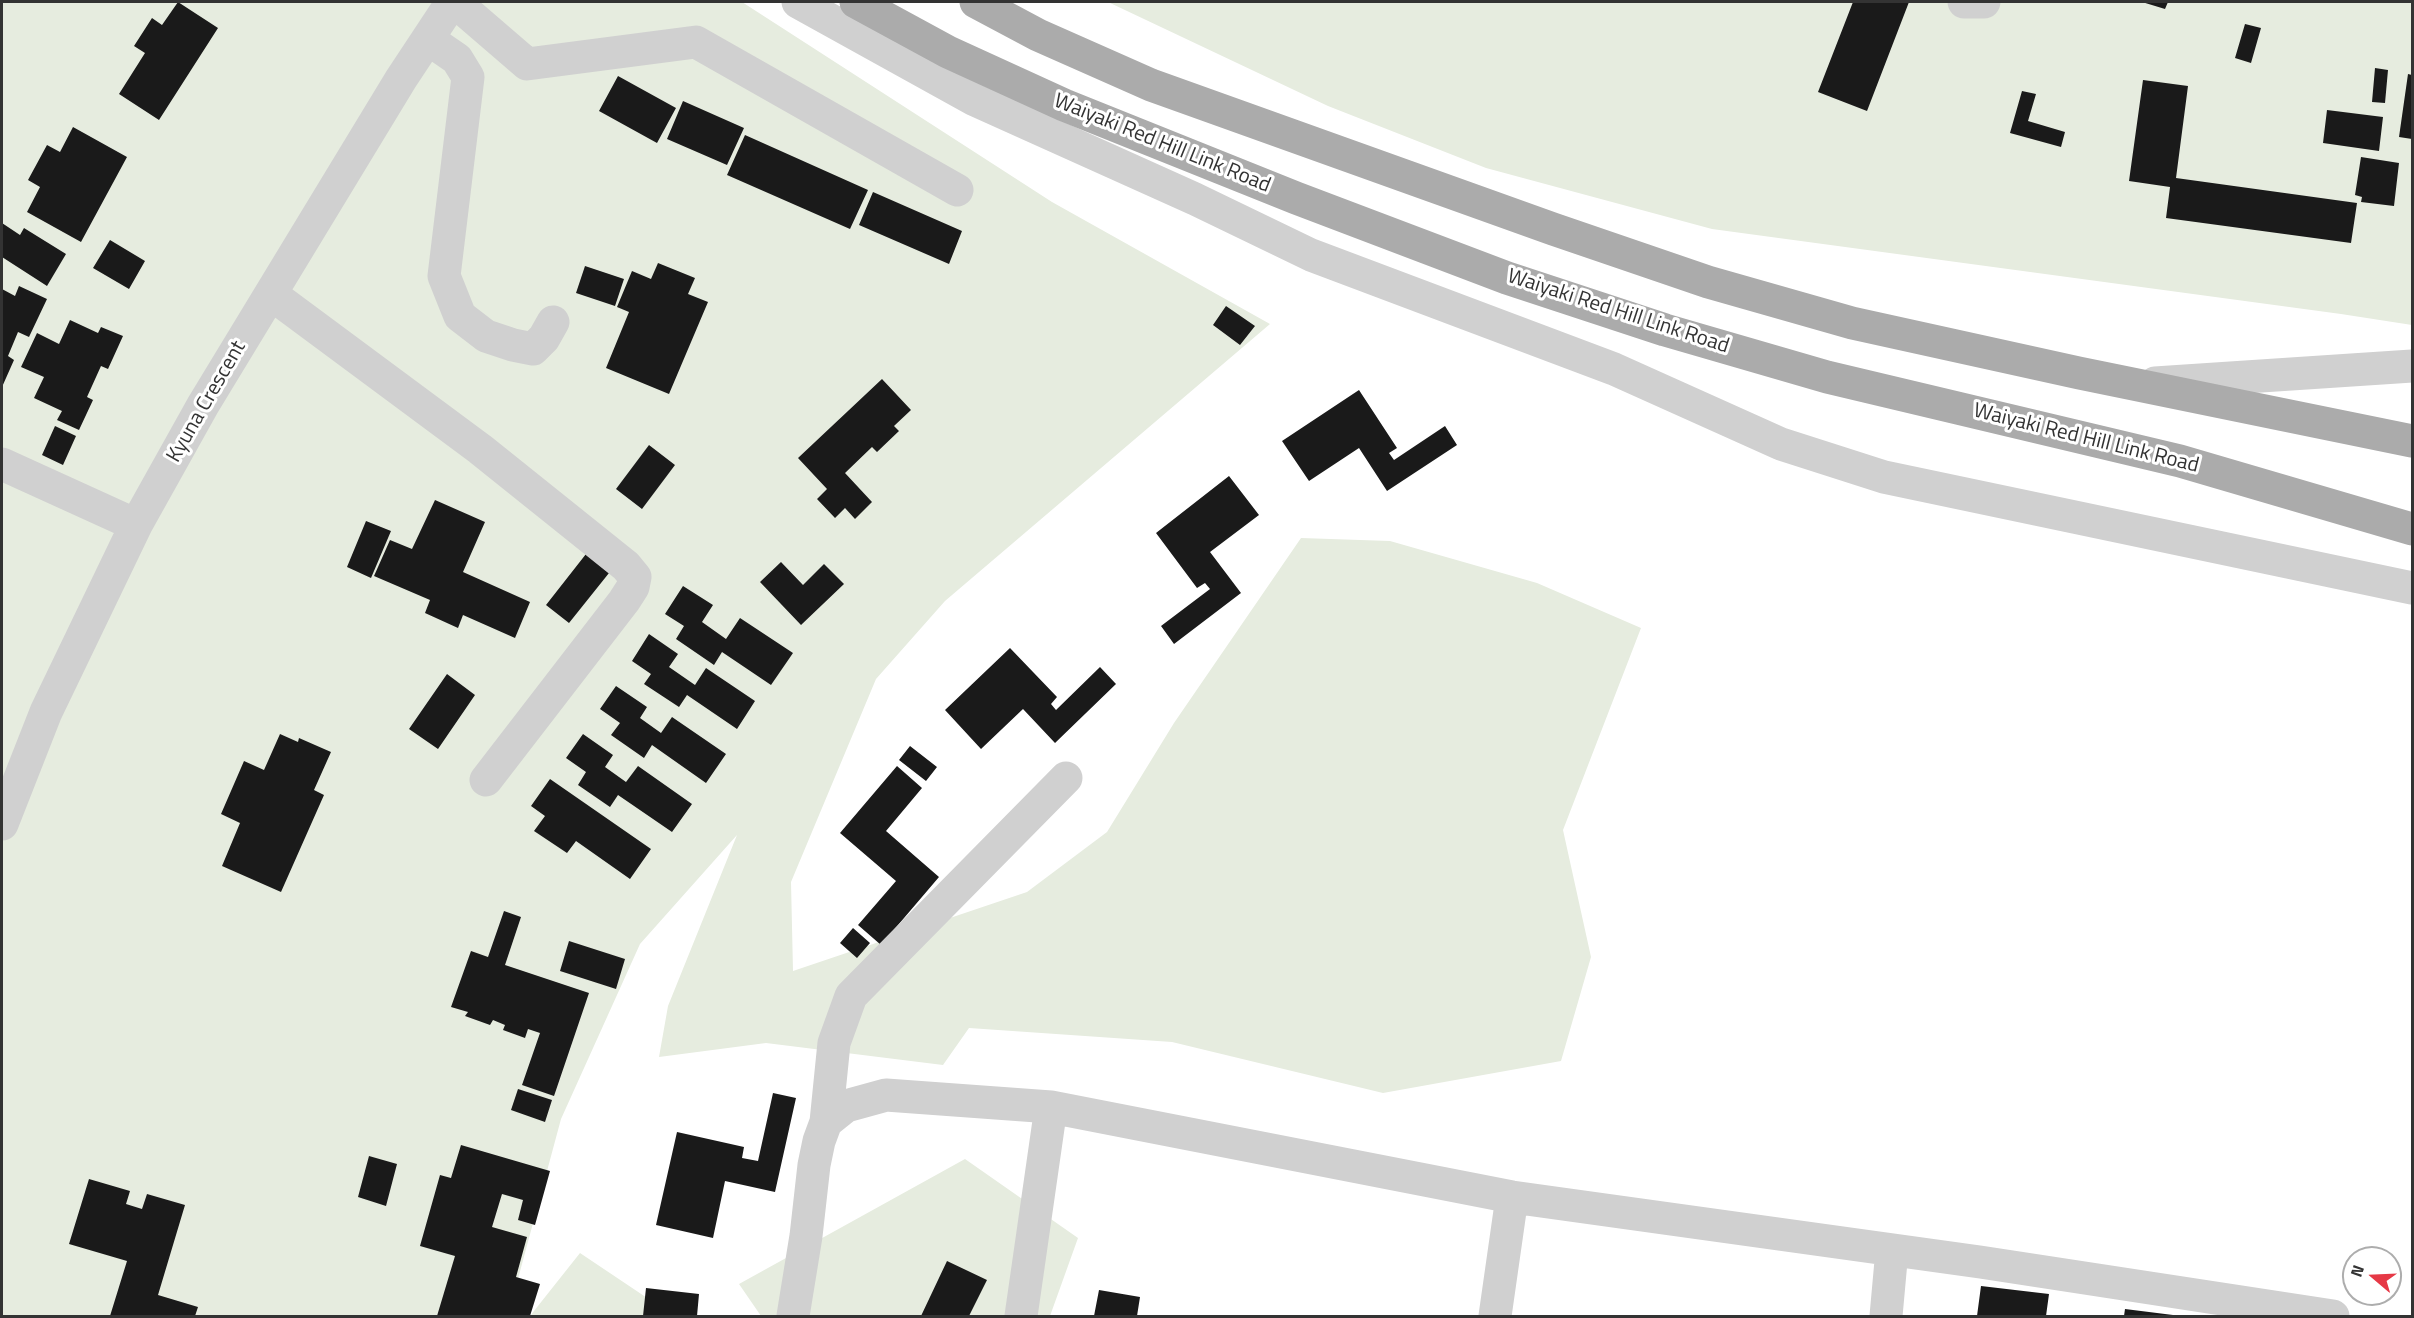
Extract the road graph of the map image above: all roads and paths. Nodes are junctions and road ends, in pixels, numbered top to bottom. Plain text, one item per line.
1 (454, 2) edge
2 (798, 2) edge
3 (856, 2) edge
4 (976, 2) edge
5 (1964, 2) edge
6 (1984, 2) edge
7 (428, 39) junction
8 (957, 190) dead end
9 (271, 294) junction
10 (553, 322) dead end
11 (2412, 366) edge
12 (2135, 385) junction
13 (2412, 441) edge
14 (2, 464) edge
15 (136, 525) junction
16 (2412, 529) edge
17 (2412, 588) edge
18 (1066, 778) dead end
19 (486, 780) dead end
20 (2, 824) edge
21 (1051, 1107) junction
22 (826, 1122) junction
23 (1512, 1197) junction
24 (1892, 1250) junction
25 (2256, 1311) edge
26 (793, 1317) edge
27 (1021, 1317) edge
28 (1495, 1317) edge
29 (1886, 1317) edge
30 (2333, 1317) edge

1 - 7 street, Kyuna Crescent
1 - 8 street
2 - 17 street
3 - 16 main road, Waiyaki Red Hill Link Road
4 - 12 main road
5 - 6 street
7 - 9 street, Kyuna Crescent
7 - 10 street
9 - 15 street, Kyuna Crescent
9 - 19 street
11 - 12 street
12 - 13 main road
14 - 15 street
15 - 20 street, Kyuna Crescent
18 - 22 street
21 - 22 street
21 - 23 street
21 - 27 street
22 - 26 street
23 - 24 street
23 - 28 street
24 - 25 street
24 - 29 street
25 - 30 street

